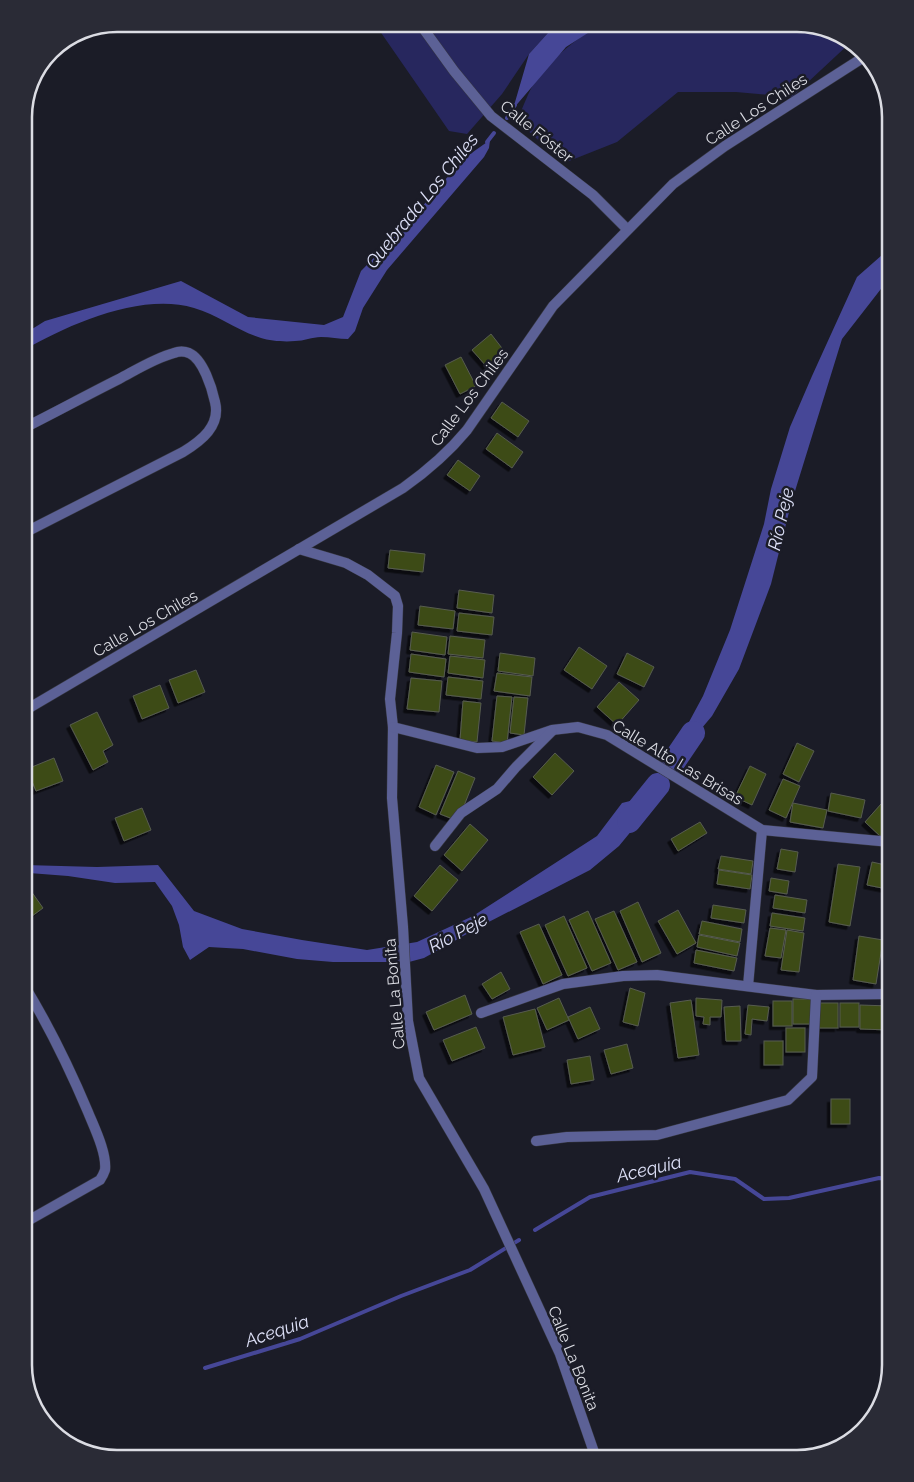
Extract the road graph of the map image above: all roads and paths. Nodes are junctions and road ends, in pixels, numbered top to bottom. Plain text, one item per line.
1 (426, 32) edge
2 (859, 60) edge
3 (627, 229) junction
4 (33, 424) edge
5 (33, 529) edge
6 (299, 550) junction
7 (33, 706) edge
8 (393, 727) junction
9 (552, 730) junction
10 (762, 830) junction
11 (882, 841) edge
12 (435, 846) dead end
13 (748, 986) junction
14 (816, 994) junction
15 (882, 994) edge
16 (32, 998) edge
17 (481, 1013) dead end
18 (536, 1141) dead end
19 (32, 1218) edge
20 (593, 1450) edge

1 - 3 street, Calle Fóster
2 - 3 street, Calle Los Chiles
3 - 6 street, Calle Los Chiles
4 - 5 street
6 - 7 street, Calle Los Chiles
6 - 8 street, Calle La Bonita
8 - 9 street, Calle Alto Las Brisas
8 - 20 street, Calle La Bonita
9 - 10 street, Calle Alto Las Brisas
9 - 12 street
10 - 11 street, Calle Alto Las Brisas
10 - 13 street
13 - 14 street
13 - 17 street
14 - 15 street
14 - 18 street
16 - 19 street

